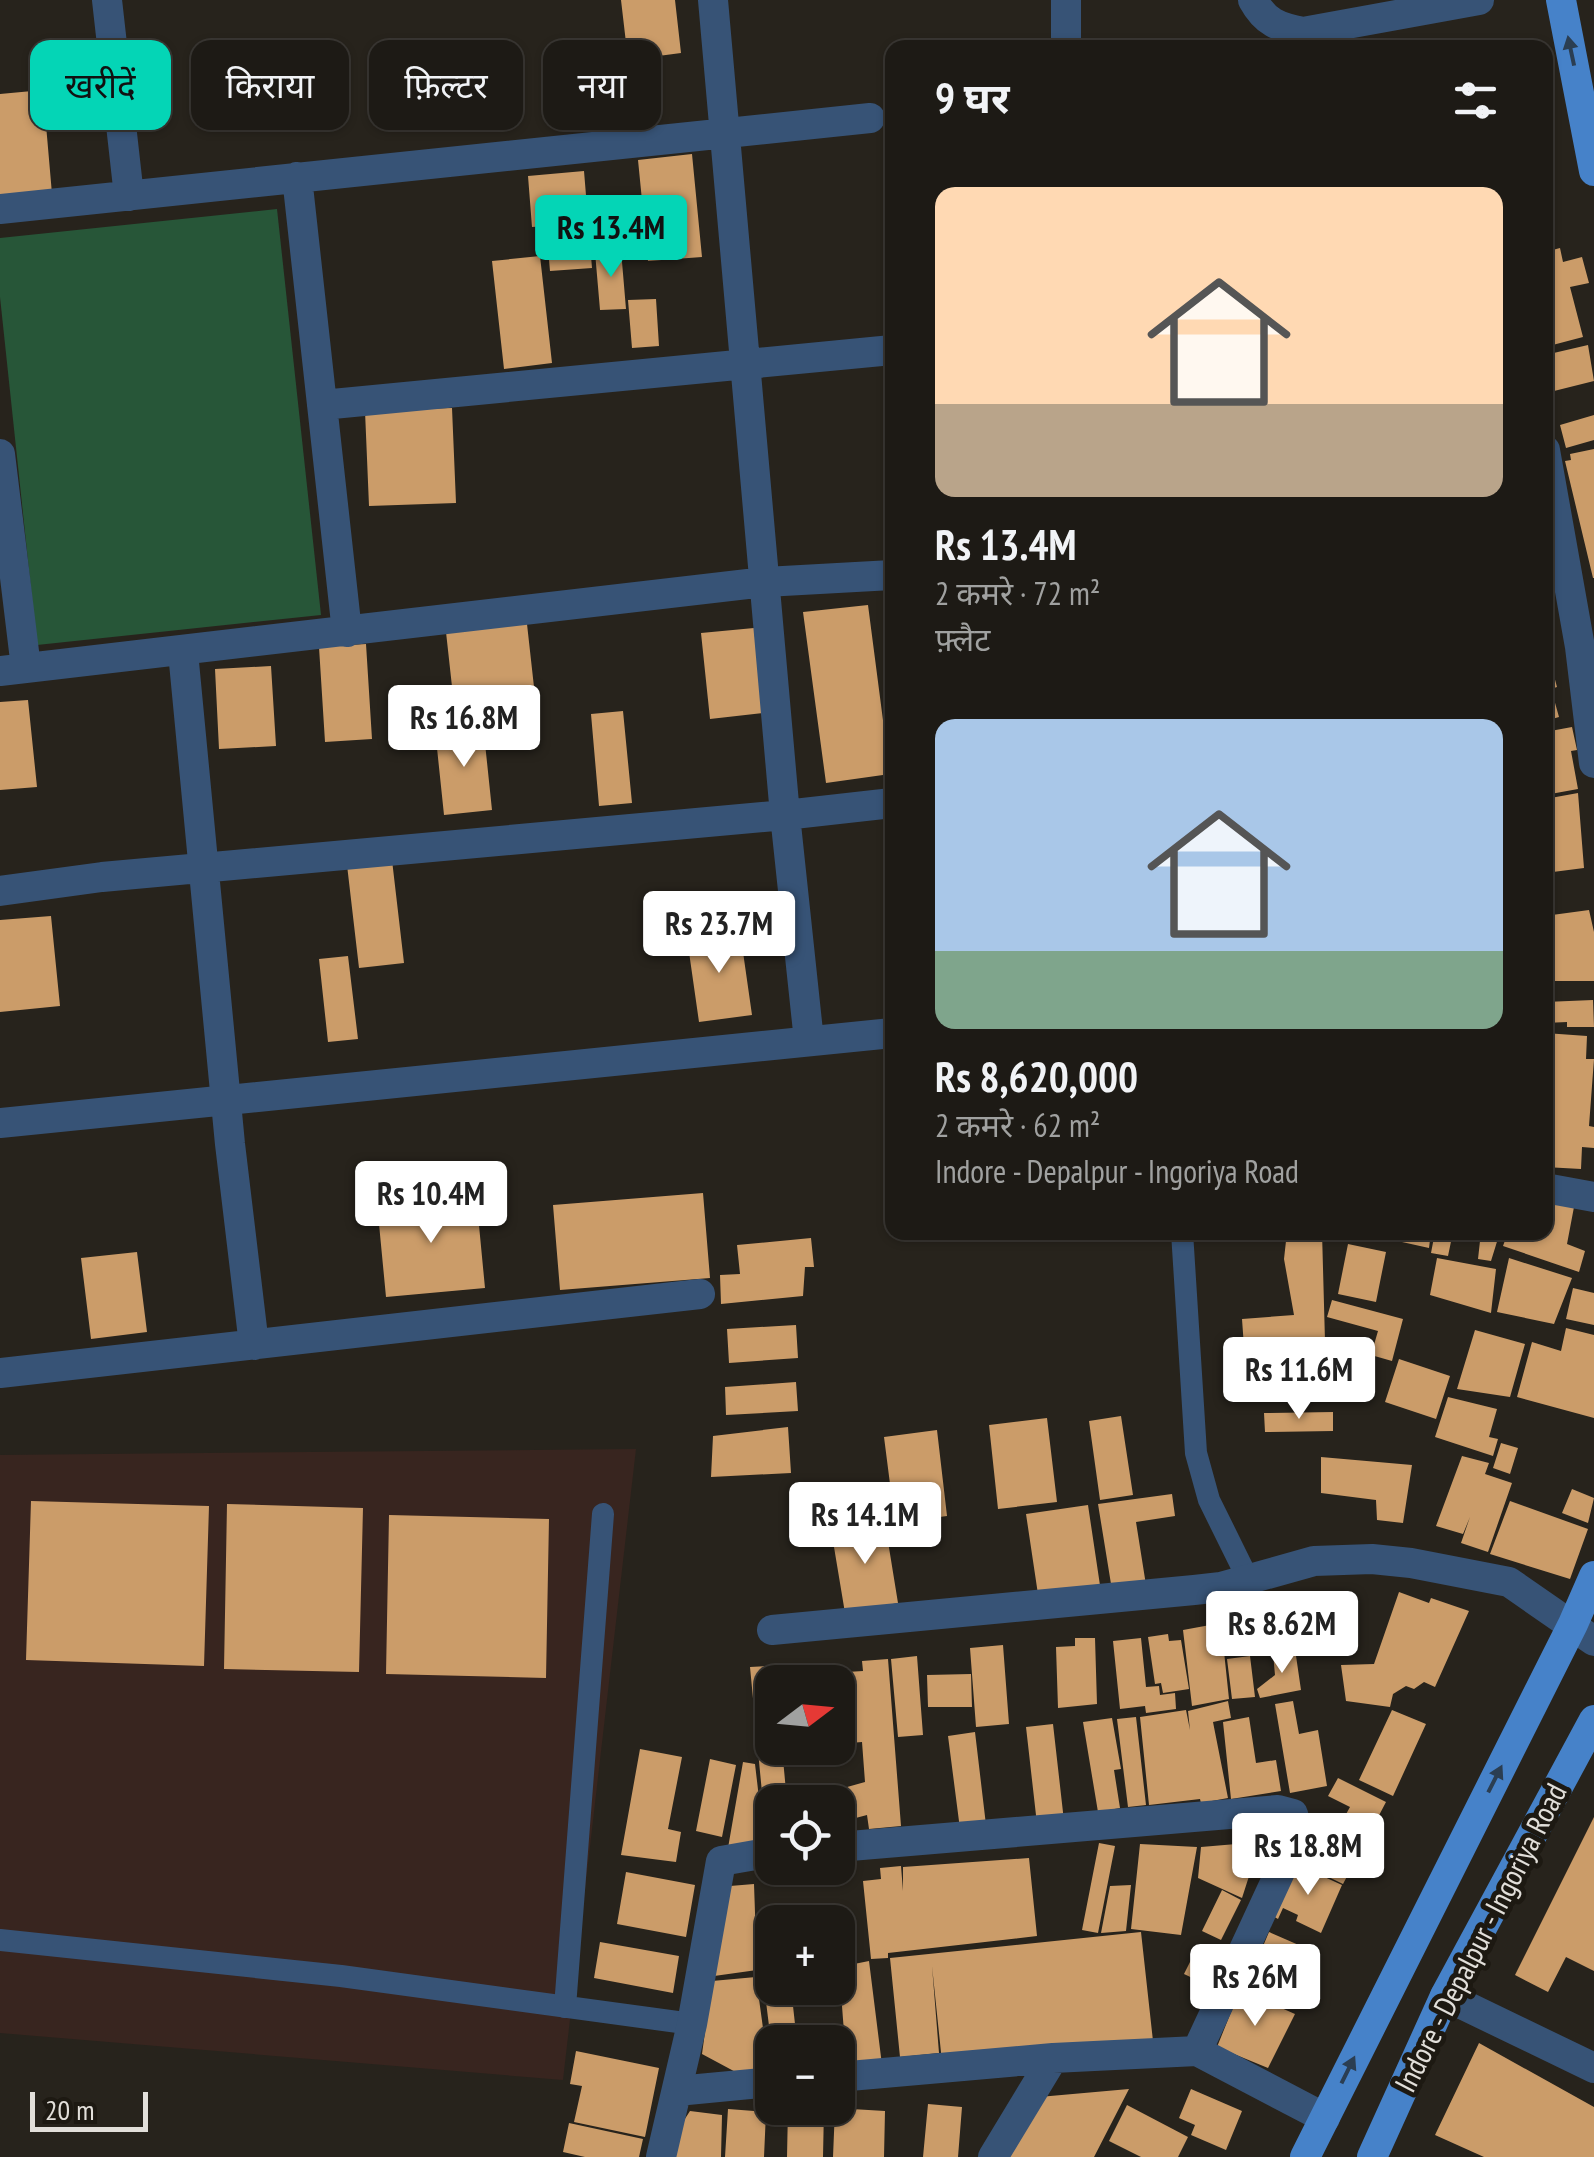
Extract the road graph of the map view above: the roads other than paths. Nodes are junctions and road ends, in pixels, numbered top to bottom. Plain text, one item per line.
1 (108, 0) edge
2 (713, 0) edge
3 (1066, 0) edge
4 (1253, 0) edge
5 (1479, 0) edge
6 (1561, 0) edge
7 (1338, 12) edge
8 (1066, 40) edge
9 (870, 118) dead end
10 (725, 132) junction
11 (1594, 170) edge
12 (297, 177) junction
13 (130, 196) junction
14 (0, 209) edge
15 (885, 351) edge
16 (746, 363) junction
17 (322, 404) junction
18 (0, 454) edge
19 (1553, 495) edge
20 (885, 575) edge
21 (765, 582) junction
22 (347, 632) junction
23 (183, 652) junction
24 (13, 670) edge
25 (1594, 763) edge
26 (885, 804) edge
27 (786, 816) junction
28 (203, 868) junction
29 (0, 890) edge
30 (885, 1033) edge
31 (810, 1041) junction
32 (225, 1101) junction
33 (0, 1123) edge
34 (1553, 1189) edge
35 (1594, 1197) edge
36 (1183, 1240) edge
37 (700, 1294) dead end
38 (254, 1346) junction
39 (0, 1373) edge
40 (603, 1514) dead end
41 (1594, 1576) edge
42 (1248, 1579) junction
43 (772, 1630) dead end
44 (1584, 1633) edge
45 (1594, 1720) edge
46 (855, 1847) edge
47 (755, 1855) edge
48 (0, 1940) edge
49 (1446, 1996) junction
50 (564, 2007) junction
51 (692, 2024) junction
52 (1197, 2050) junction
53 (1053, 2058) junction
54 (1594, 2068) edge
55 (855, 2075) edge
56 (755, 2083) edge
57 (677, 2090) junction
58 (1325, 2118) junction
59 (661, 2157) edge
60 (992, 2157) edge
61 (1305, 2157) edge
62 (1372, 2157) edge

1 - 13 street
2 - 10 street
3 - 8 street
4 - 7 street
5 - 7 street
11 -> 6 main road
9 - 10 street
10 - 12 street
10 - 16 street
12 - 13 street
12 - 17 street
13 - 14 street
15 - 16 street
16 - 17 street
16 - 21 street
17 - 22 street
18 - 24 street
19 - 25 street
20 - 21 street
21 - 22 street
21 - 27 street
22 - 23 street
23 - 24 street
23 - 28 street
26 - 27 street
27 - 28 street
27 - 31 street
28 - 29 street
28 - 32 street
30 - 31 street
31 - 32 street
32 - 33 street
32 - 38 street
34 - 35 street
36 - 42 lane
37 - 38 street
38 - 39 street
40 - 50 lane
41 - 44 main road, Indore - Depalpur - Ingoriya Road
42 - 43 street
42 - 44 street
58 -> 44 main road, Indore - Depalpur - Ingoriya Road
45 - 49 main road, Indore - Depalpur - Ingoriya Road
46 - 52 street
47 - 51 street
48 - 50 lane
49 - 54 street
49 - 62 main road, Indore - Depalpur - Ingoriya Road
50 - 51 lane
51 - 57 street
52 - 53 street
52 - 58 street
53 - 55 street
53 - 60 street
56 - 57 street
57 - 59 street
58 - 61 main road, Indore - Depalpur - Ingoriya Road

